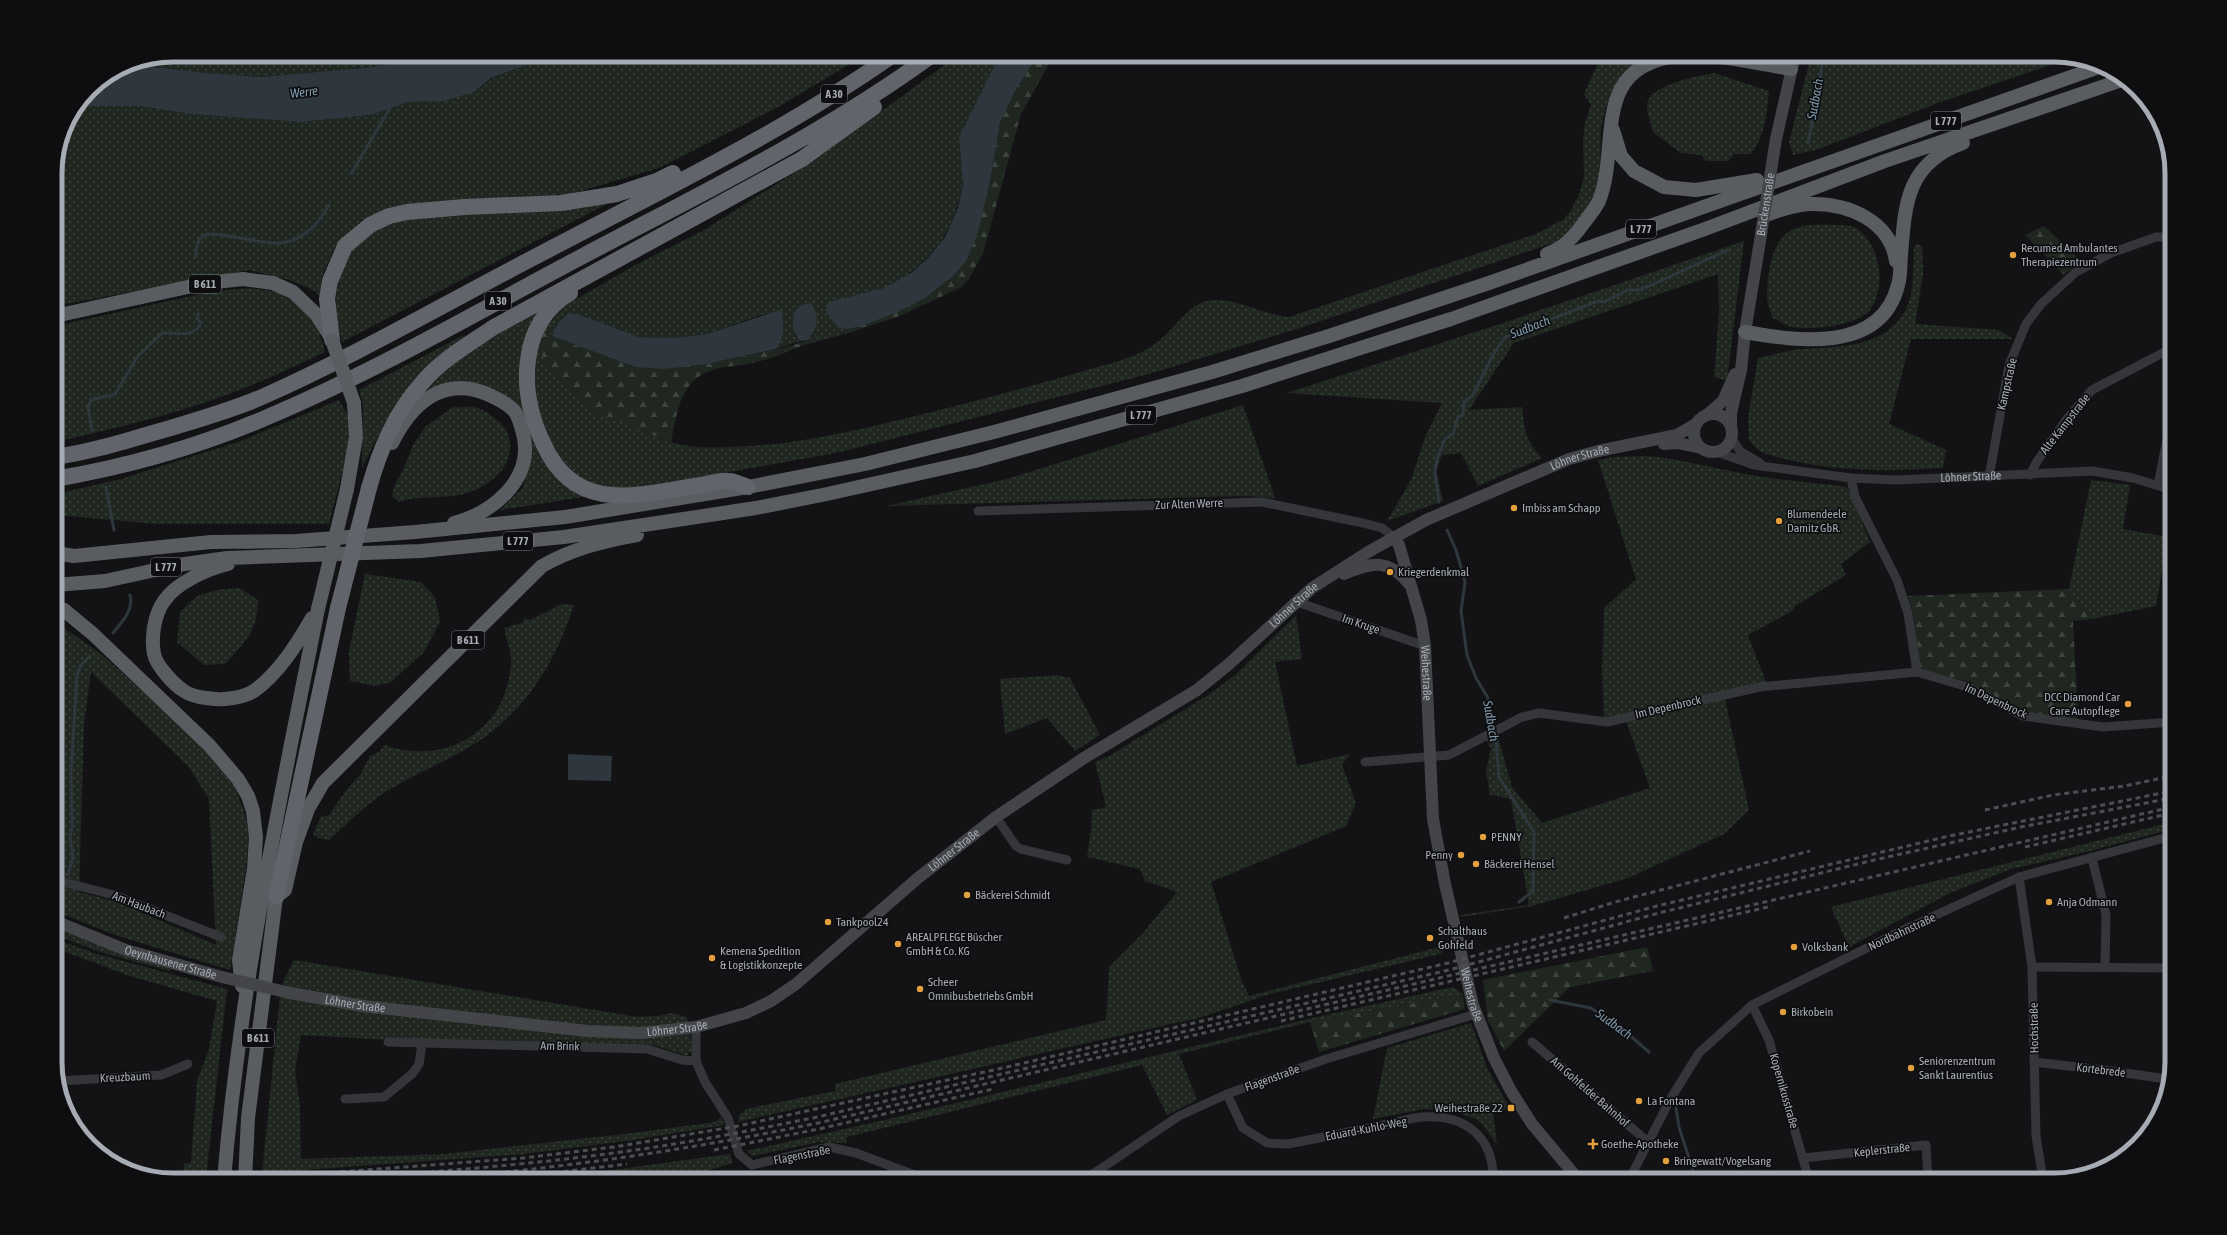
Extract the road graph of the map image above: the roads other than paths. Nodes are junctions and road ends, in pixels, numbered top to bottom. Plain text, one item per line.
1 (883, 62) edge
2 (922, 62) edge
3 (1652, 62) edge
4 (1746, 62) edge
5 (1793, 62) edge
6 (916, 66) junction
7 (1791, 68) junction
8 (2093, 69) edge
9 (2117, 82) edge
10 (2030, 112) junction
11 (1610, 122) junction
12 (787, 123) junction
13 (1795, 174) junction
14 (1683, 236) junction
15 (2165, 237) edge
16 (637, 250) junction
17 (1486, 284) junction
18 (1898, 285) junction
19 (62, 314) edge
20 (1745, 332) junction
21 (332, 340) junction
22 (2165, 352) edge
23 (1742, 354) junction
24 (1708, 414) junction
25 (1696, 424) junction
26 (1731, 432) junction
27 (1621, 447) junction
28 (1701, 448) junction
29 (2165, 450) edge
30 (1716, 452) junction
31 (62, 455) edge
32 (1768, 467) junction
33 (2030, 475) junction
34 (1989, 477) junction
35 (62, 478) edge
36 (1851, 478) junction
37 (2158, 485) junction
38 (748, 487) junction
39 (368, 488) junction
40 (2165, 488) edge
41 (756, 508) junction
42 (978, 511) dead end
43 (415, 532) junction
44 (1394, 536) junction
45 (62, 554) edge
46 (277, 557) junction
47 (62, 584) edge
48 (1312, 588) junction
49 (1413, 589) junction
50 (1297, 602) junction
51 (62, 609) edge
52 (318, 609) junction
53 (1425, 646) junction
54 (1917, 672) junction
55 (2165, 723) edge
56 (1428, 758) junction
57 (1365, 762) dead end
58 (996, 817) junction
59 (2165, 838) edge
60 (2092, 858) junction
61 (1066, 860) dead end
62 (2019, 877) junction
63 (62, 882) edge
64 (276, 897) junction
65 (62, 924) edge
66 (221, 937) dead end
67 (2032, 967) junction
68 (2105, 967) junction
69 (2165, 968) edge
70 (290, 993) joint
71 (243, 1004) junction
72 (1752, 1005) junction
73 (1476, 1014) junction
74 (696, 1027) junction
75 (388, 1042) dead end
76 (1532, 1042) dead end
77 (422, 1044) junction
78 (696, 1061) junction
79 (2034, 1062) junction
80 (188, 1064) dead end
81 (2164, 1079) edge
82 (64, 1081) edge
83 (1227, 1094) junction
84 (345, 1099) dead end
85 (1648, 1142) junction
86 (1803, 1158) junction
87 (225, 1173) edge
88 (245, 1173) edge
89 (909, 1173) edge
90 (1094, 1173) edge
91 (1492, 1173) edge
92 (1573, 1173) edge
93 (1632, 1173) edge
94 (1807, 1173) edge
95 (1928, 1173) edge
96 (2042, 1173) edge

1 - 12 highway, A 30
2 - 6 highway, A 30
3 - 11 highway, L 777
4 - 7 highway, L 777
5 - 7 main road, Brückenstraße
6 - 16 highway
6 - 35 highway, A 30
7 - 20 main road, Brückenstraße, bridge
8 - 13 highway, L 777
9 - 10 highway, L 777
10 - 14 highway, L 777
10 - 18 highway, L 777
11 - 13 highway
11 - 17 highway, L 777
12 - 21 highway
12 - 31 highway, A 30
13 - 17 highway, L 777
14 - 18 highway
14 - 41 highway, L 777
15 - 34 street, Kampstraße
16 - 38 highway
16 - 39 highway
17 - 38 highway, L 777
18 - 20 highway, L 777
19 - 21 highway, B 611
20 - 23 main road, Brückenstraße
21 - 52 highway, B 611, bridge
22 - 33 street, Alte Kampstraße
23 - 24 main road, Brückenstraße
23 - 26 main road, Brückenstraße
24 - 25 main road
24 - 26 main road
25 - 27 main road, Löhner Straße
25 - 28 main road
26 - 30 main road
26 - 32 street, Löhner Straße
27 - 28 main road, Löhner Straße
27 - 44 main road, Löhner Straße
28 - 30 main road
29 - 37 street
30 - 32 street, Löhner Straße
32 - 36 street, Löhner Straße
33 - 34 street, Löhner Straße
33 - 37 street, Löhner Straße
34 - 36 street, Löhner Straße
36 - 54 street
37 - 40 street, Löhner Straße
38 - 43 highway, L 777
39 - 43 highway
39 - 64 highway, bridge
41 - 46 highway, L 777
41 - 64 highway, B 611
42 - 44 street, Zur Alten Werre
43 - 45 highway, L 777
44 - 48 main road, Löhner Straße
44 - 49 main road, Weihestraße
46 - 47 highway, L 777
46 - 52 highway
48 - 49 main road, Weihestraße
48 - 50 main road, Löhner Straße
49 - 53 main road, Weihestraße
50 - 53 street, Im Kruge
50 - 58 main road, Löhner Straße
51 - 71 highway, B 611
52 - 71 highway, B 611
53 - 56 main road, Weihestraße
54 - 55 street, Im Depenbrock
54 - 56 street, Im Depenbrock
56 - 57 street
56 - 73 main road, Weihestraße
58 - 61 street
58 - 74 main road, Löhner Straße
59 - 60 street, Nordbahnstraße
60 - 62 street, Nordbahnstraße
60 - 68 street
62 - 67 street, Hochstraße
62 - 72 street, Nordbahnstraße
63 - 66 street, Am Haubach
64 - 88 highway, B 611
65 - 70 main road, Oeynhausener Straße, bridge
67 - 68 street
67 - 79 street, Hochstraße
68 - 69 street
70 - 74 main road, Löhner Straße
71 - 87 highway, B 611
72 - 85 street, Nordbahnstraße
72 - 86 street, Kopernikusstraße
73 - 83 street, Flagenstraße
73 - 92 main road, Weihestraße
74 - 78 street, Flagenstraße
75 - 77 street, Am Brink
76 - 85 street, Am Gohfelder Bahnhof
77 - 78 street, Am Brink
77 - 84 street
78 - 89 street, Flagenstraße
79 - 81 street, Kortebrede
79 - 96 street, Hochstraße
80 - 82 street, Kreuzbaum
83 - 90 street, Flagenstraße
83 - 91 street, Eduard-Kuhlo-Weg
85 - 93 street, Nordbahnstraße
86 - 94 street, Kopernikusstraße
86 - 95 street, Keplerstraße

